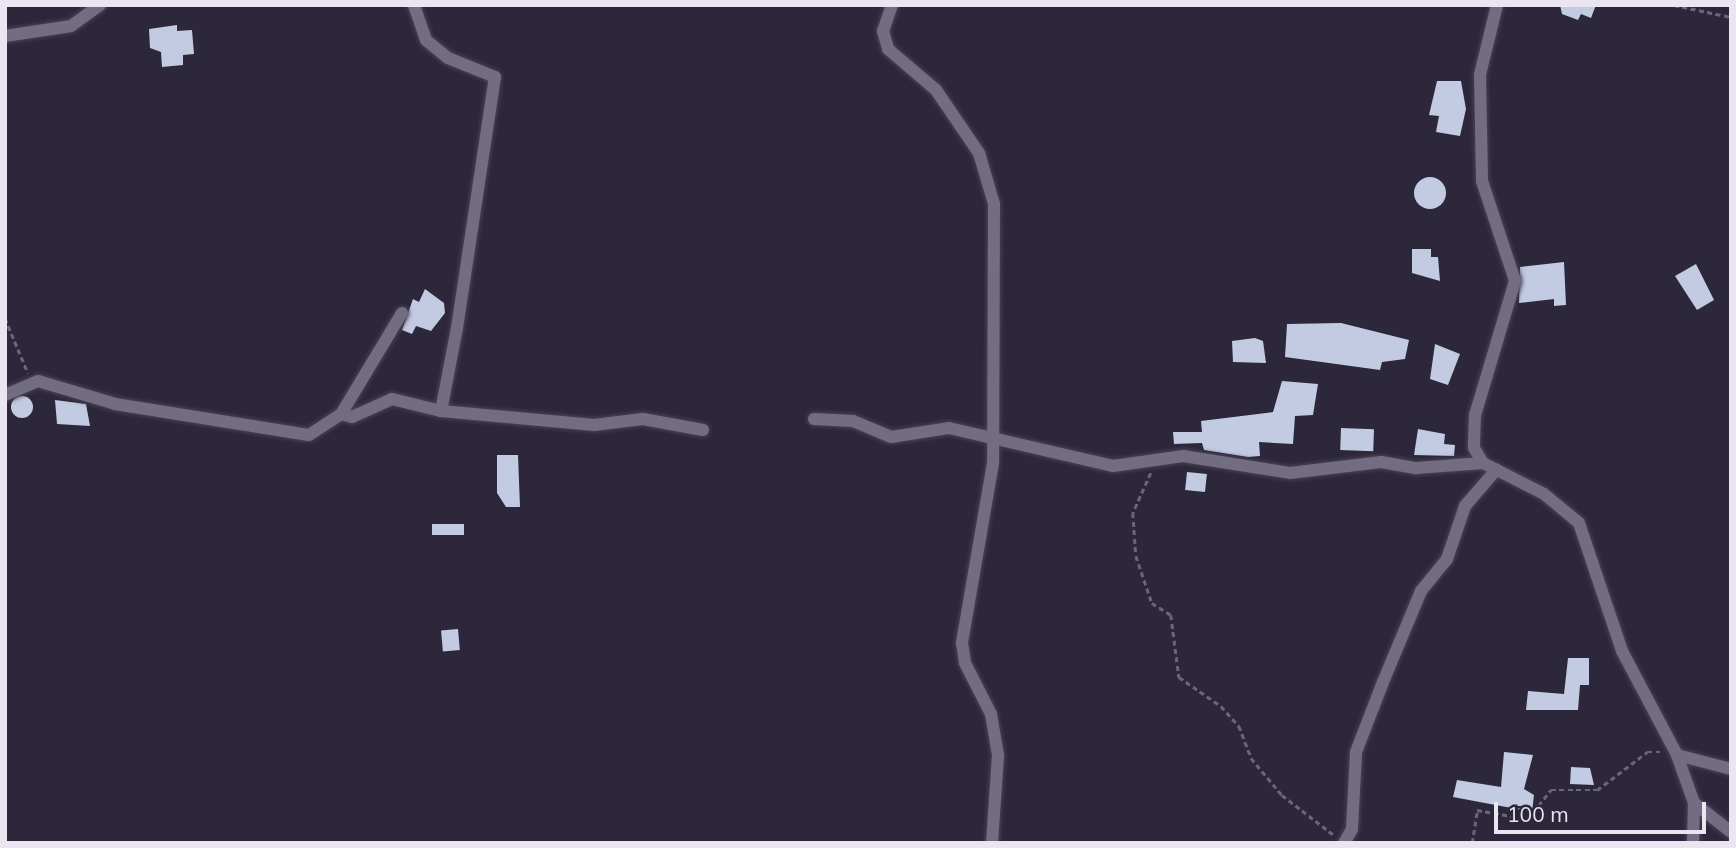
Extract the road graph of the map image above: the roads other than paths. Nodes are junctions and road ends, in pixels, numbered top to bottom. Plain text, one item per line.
1 (100, 5) edge
2 (414, 5) edge
3 (892, 5) edge
4 (1497, 5) edge
5 (5, 36) edge
6 (402, 313) dead end
7 (5, 395) edge
8 (441, 411) junction
9 (341, 414) junction
10 (814, 419) dead end
11 (703, 430) dead end
12 (989, 440) junction
13 (1483, 463) junction
14 (1496, 470) junction
15 (1677, 755) junction
16 (1731, 769) edge
17 (1694, 803) junction
18 (1731, 832) edge
19 (992, 843) edge
20 (1342, 843) edge
21 (1693, 843) edge

1 - 5 street
2 - 8 street
3 - 12 street
4 - 13 street
6 - 9 street
7 - 9 street
8 - 9 street
8 - 11 street
10 - 12 street
12 - 13 street
12 - 19 street
13 - 14 street
14 - 15 street
14 - 20 street
15 - 16 street
15 - 17 street
17 - 18 street
17 - 21 street

